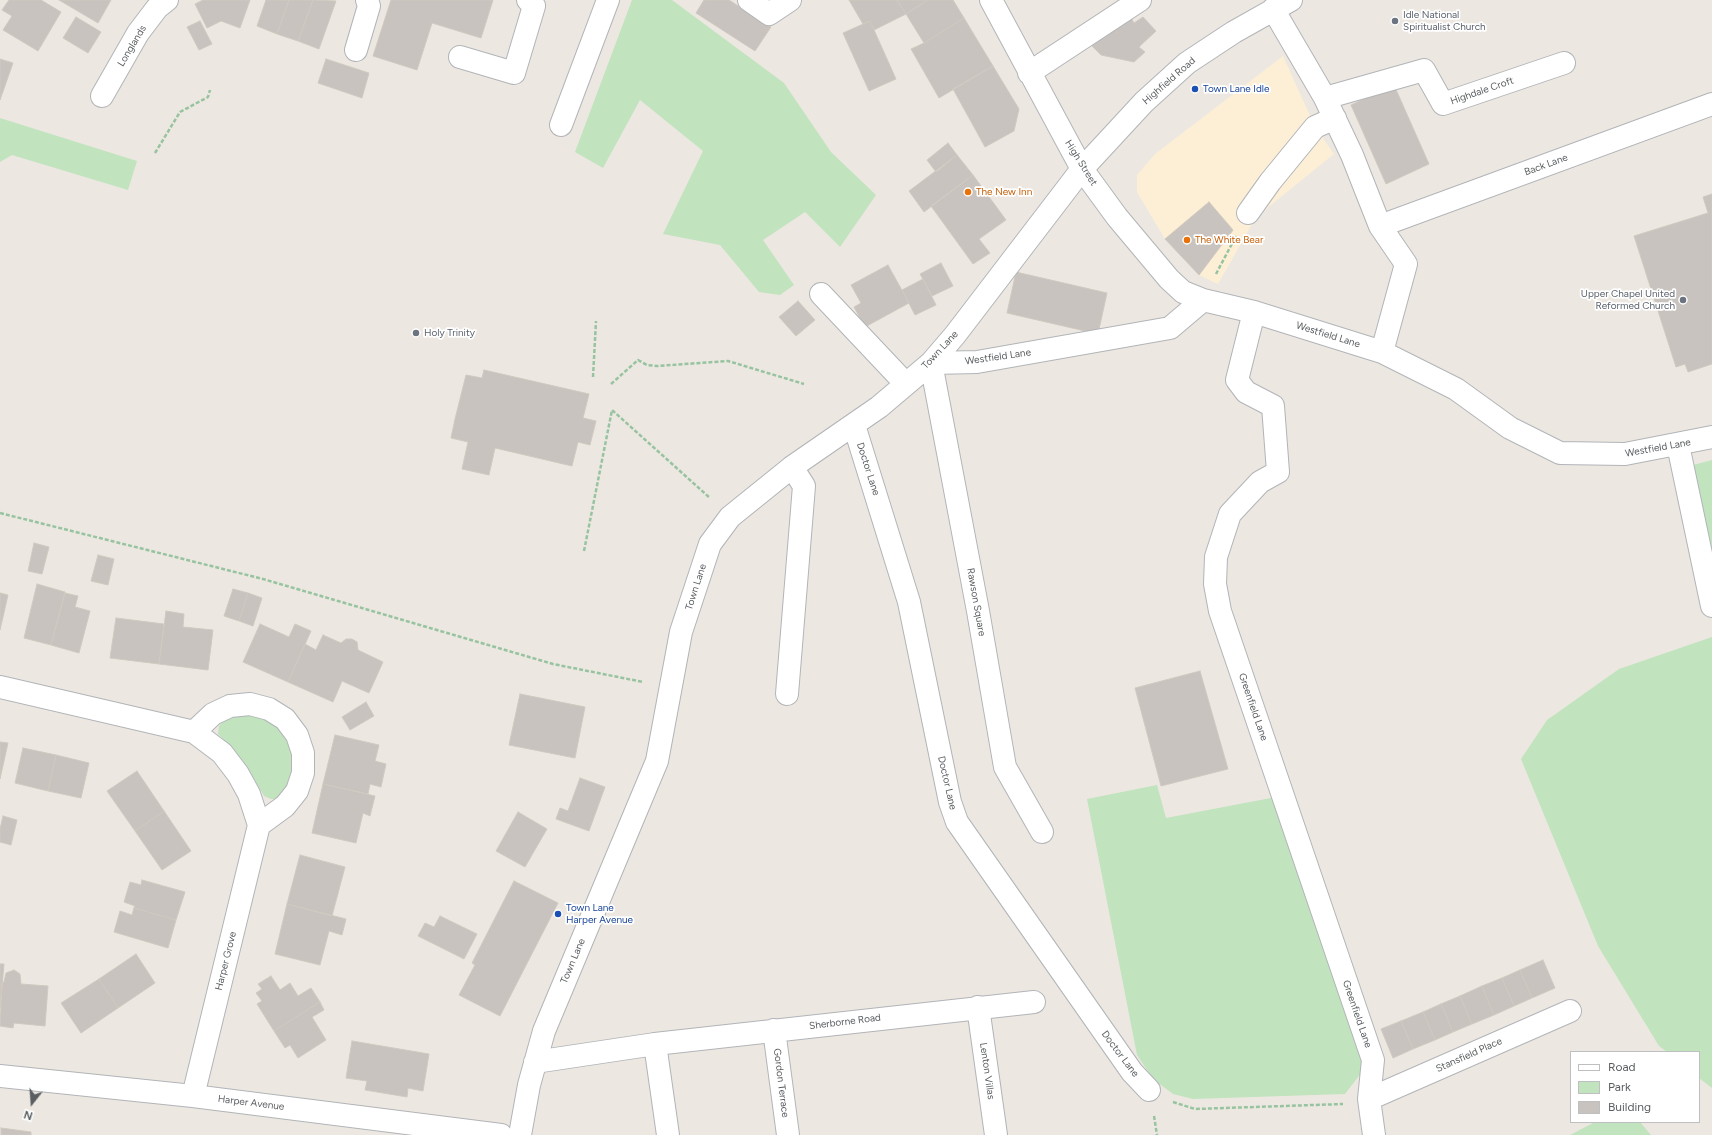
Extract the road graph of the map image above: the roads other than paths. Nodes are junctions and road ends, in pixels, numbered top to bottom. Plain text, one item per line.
1 (167, 0) edge
2 (367, 0) edge
3 (528, 0) edge
4 (608, 0) edge
5 (749, 0) edge
6 (790, 0) edge
7 (991, 0) edge
8 (1140, 0) edge
9 (1282, 4) edge
10 (356, 50) dead end
11 (460, 57) dead end
12 (1564, 63) dead end
13 (1029, 73) junction
14 (102, 96) dead end
15 (1325, 98) junction
16 (1712, 104) edge
17 (1335, 118) junction
18 (561, 125) dead end
19 (1082, 169) junction
20 (1248, 213) road end
21 (1380, 226) junction
22 (821, 294) dead end
23 (1203, 300) junction
24 (1254, 312) junction
25 (1382, 352) junction
26 (931, 363) junction
27 (905, 383) junction
28 (854, 425) junction
29 (1712, 437) edge
30 (1678, 445) junction
31 (792, 467) junction
32 (1712, 606) edge
33 (0, 687) edge
34 (787, 694) dead end
35 (194, 732) junction
36 (259, 825) junction
37 (1042, 832) dead end
38 (1034, 1002) dead end
39 (978, 1007) junction
40 (1570, 1011) dead end
41 (774, 1030) junction
42 (655, 1044) junction
43 (535, 1062) junction
44 (0, 1076) edge
45 (1149, 1090) road end
46 (193, 1096) junction
47 (1369, 1099) junction
48 (501, 1135) edge
49 (520, 1135) edge
50 (668, 1135) edge
51 (788, 1135) edge
52 (996, 1135) edge
53 (1374, 1135) edge

1 - 14 street, Longlands
2 - 10 street
3 - 11 street
4 - 18 street
5 - 6 street
7 - 13 street, High Street
8 - 13 street
9 - 15 street
9 - 19 street, Highfield Road
12 - 15 street, Highdale Croft
13 - 19 street, High Street
15 - 17 street
16 - 21 street, Back Lane
17 - 20 street
17 - 21 street
19 - 23 street, High Street
19 - 26 street, Town Lane
21 - 25 street
22 - 27 street
23 - 24 street, Westfield Lane
23 - 26 street, Westfield Lane
24 - 25 street, Westfield Lane
24 - 47 street, Greenfield Lane
25 - 30 street, Westfield Lane
26 - 27 street, Town Lane
26 - 37 street, Rawson Square
27 - 28 street, Town Lane
28 - 31 street, Town Lane
28 - 45 street, Doctor Lane
29 - 30 street, Westfield Lane
30 - 32 street
31 - 34 street
31 - 43 street, Town Lane
33 - 35 street
35 - 36 street
35 - 36 street
36 - 46 street, Harper Grove
38 - 39 street, Sherborne Road
39 - 41 street, Sherborne Road
39 - 52 street, Lenton Villas
40 - 47 street, Stansfield Place
41 - 42 street, Sherborne Road
41 - 51 street, Gordon Terrace
42 - 43 street, Sherborne Road
42 - 50 street
43 - 49 street, Town Lane
44 - 46 street, Harper Avenue
46 - 48 street, Harper Avenue
47 - 53 street, Greenfield Lane

